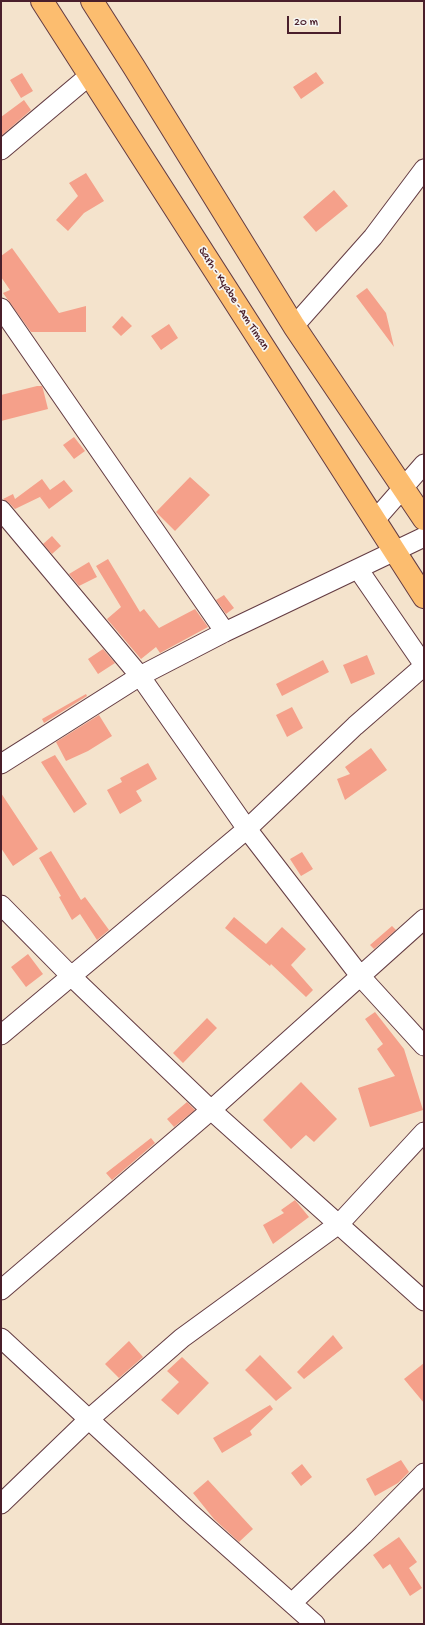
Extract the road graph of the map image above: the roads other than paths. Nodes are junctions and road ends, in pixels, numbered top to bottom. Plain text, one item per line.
1 (42, 1) edge
2 (92, 1) edge
3 (90, 76) junction
4 (1, 150) edge
5 (424, 169) edge
6 (1, 308) edge
7 (294, 326) junction
8 (424, 464) edge
9 (404, 488) junction
10 (1, 510) edge
11 (424, 519) edge
12 (375, 520) junction
13 (424, 537) edge
14 (395, 552) junction
15 (358, 569) junction
16 (424, 597) edge
17 (225, 632) junction
18 (424, 666) edge
19 (140, 676) junction
20 (1, 764) edge
21 (247, 829) junction
22 (2, 907) edge
23 (424, 919) edge
24 (72, 977) junction
25 (361, 977) junction
26 (1, 1035) edge
27 (424, 1046) edge
28 (211, 1110) junction
29 (424, 1132) edge
30 (340, 1224) junction
31 (1, 1290) edge
32 (424, 1301) edge
33 (1, 1338) edge
34 (88, 1420) junction
35 (424, 1472) edge
36 (1, 1504) edge
37 (292, 1603) junction
38 (315, 1624) edge

1 - 3 highway, Sarh - Kyabe - Am Timan
2 - 7 highway
3 - 4 street
3 - 12 highway, Sarh - Kyabe - Am Timan
5 - 7 street
6 - 17 street
7 - 9 highway
8 - 9 street
9 - 11 highway
9 - 12 street
10 - 19 street
12 - 14 highway, Sarh - Kyabe - Am Timan
13 - 14 street
14 - 15 street
14 - 16 highway, Sarh - Kyabe - Am Timan
15 - 17 street
15 - 18 street
17 - 19 street
18 - 21 street
19 - 20 street
19 - 21 street
21 - 24 street
21 - 25 street
22 - 24 street
23 - 25 street
24 - 26 street
24 - 28 street
25 - 27 street
25 - 28 street
28 - 30 street
28 - 31 street
29 - 30 street
30 - 32 street
30 - 34 street
33 - 34 street
34 - 36 street
34 - 37 street
35 - 37 street
37 - 38 street

